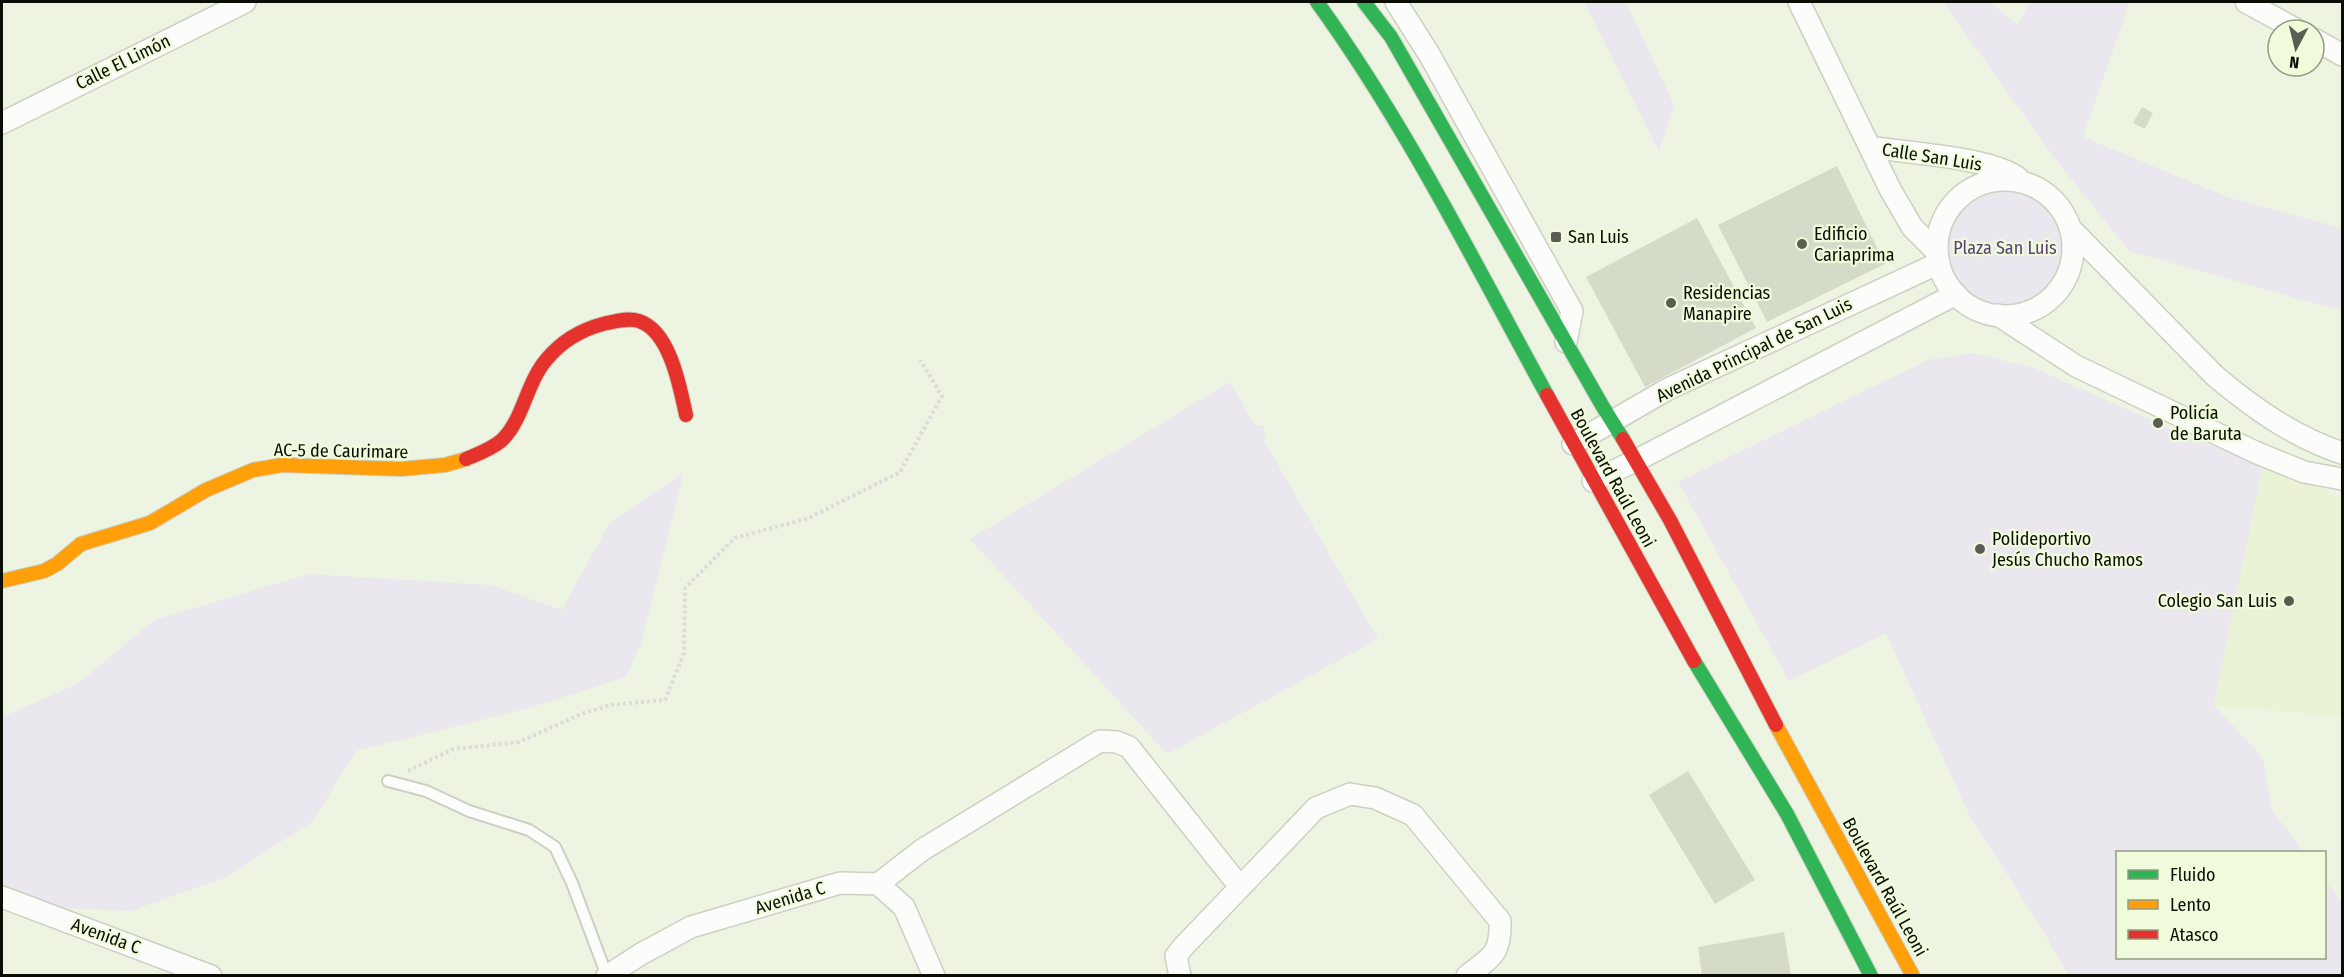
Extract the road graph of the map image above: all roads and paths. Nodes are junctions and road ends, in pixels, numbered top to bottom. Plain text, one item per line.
1 (245, 2) edge
2 (1317, 2) edge
3 (1364, 2) edge
4 (1396, 2) edge
5 (1799, 2) edge
6 (2246, 2) edge
7 (2275, 18) edge
8 (2326, 46) edge
9 (2343, 55) edge
10 (2, 123) edge
11 (1870, 147) junction
12 (2026, 184) junction
13 (2070, 228) junction
14 (1938, 258) junction
15 (1956, 294) junction
16 (1998, 315) junction
17 (1566, 342) junction
18 (920, 360) dead end
19 (686, 415) dead end
20 (1613, 423) junction
21 (1573, 444) junction
22 (2343, 453) edge
23 (1637, 460) junction
24 (2343, 479) edge
25 (1593, 481) junction
26 (2, 581) edge
27 (388, 781) joint
28 (878, 884) junction
29 (1240, 887) junction
30 (2, 897) edge
31 (211, 975) edge
32 (607, 975) edge
33 (934, 975) edge
34 (1180, 975) edge
35 (1467, 975) edge
36 (1871, 975) edge
37 (1913, 975) edge

1 - 10 street, Calle El Limón
2 - 21 main road, Boulevard Raúl Leoni
3 - 17 main road, Boulevard Raúl Leoni
4 - 17 street
5 - 11 street, Calle San Luis
6 - 7 street
8 - 9 street
11 - 12 street, Calle San Luis
11 - 14 street, Calle San Luis
12 - 13 street
12 - 14 street
13 - 16 street
13 - 22 street
14 - 15 street
14 - 20 street, Avenida Principal de San Luis
15 - 16 street
15 - 23 street
16 - 24 street
17 - 20 main road, Boulevard Raúl Leoni
18 - 27 path
19 - 26 main road, AC-5 de Caurimare
20 - 21 street, Avenida Principal de San Luis
20 - 23 main road, Boulevard Raúl Leoni
21 - 25 main road, Boulevard Raúl Leoni
23 - 25 street
23 - 37 main road, Boulevard Raúl Leoni
25 - 36 main road, Boulevard Raúl Leoni
27 - 32 lane
28 - 29 street
28 - 32 street, Avenida C
28 - 33 street
29 - 34 street
29 - 35 street
30 - 31 street, Avenida C

